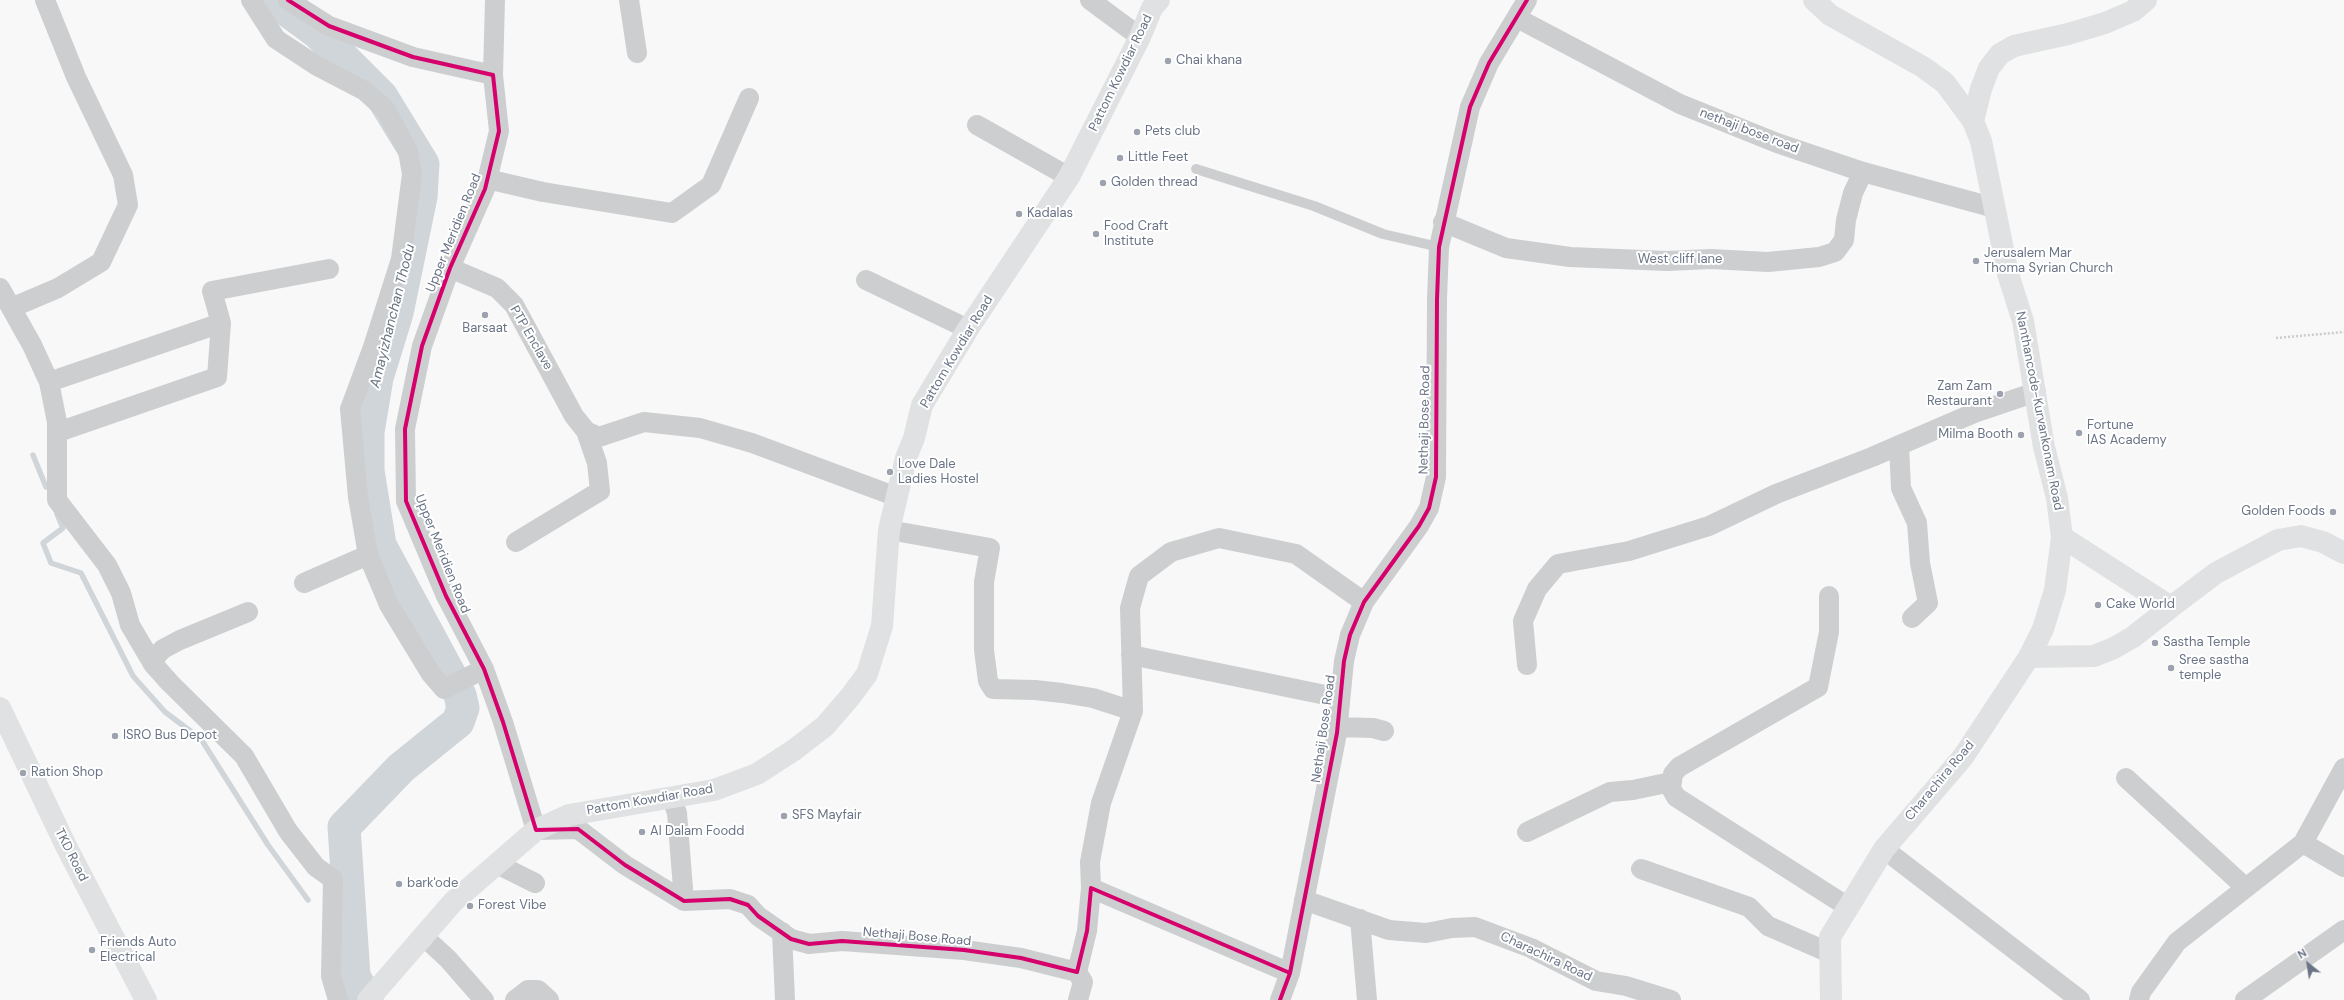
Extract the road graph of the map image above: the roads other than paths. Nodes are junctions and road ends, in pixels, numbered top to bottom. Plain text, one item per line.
1 (45, 0) edge
2 (251, 0) edge
3 (288, 0) edge
4 (495, 0) edge
5 (629, 0) edge
6 (1090, 0) edge
7 (1159, 0) edge
8 (1527, 0) edge
9 (1814, 0) edge
10 (2146, 0) edge
11 (1517, 18) junction
12 (1140, 37) junction
13 (637, 53) dead end
14 (493, 75) junction
15 (749, 98) dead end
16 (1973, 121) junction
17 (977, 125) dead end
18 (1196, 170) dead end
19 (1863, 172) junction
20 (1069, 177) junction
21 (487, 179) junction
22 (1995, 208) junction
23 (1443, 222) junction
24 (1439, 247) junction
25 (450, 268) junction
26 (329, 269) dead end
27 (866, 280) dead end
28 (0, 288) edge
29 (11, 308) junction
30 (221, 323) junction
31 (968, 329) junction
32 (49, 382) junction
33 (2036, 392) junction
34 (580, 424) junction
35 (58, 432) junction
36 (1899, 445) junction
37 (897, 497) junction
38 (889, 530) junction
39 (2062, 537) junction
40 (516, 542) dead end
41 (2344, 553) edge
42 (368, 555) junction
43 (304, 583) dead end
44 (1829, 596) dead end
45 (1364, 602) junction
46 (2171, 607) junction
47 (248, 612) dead end
48 (1912, 618) dead end
49 (1131, 655) junction
50 (2029, 657) junction
51 (153, 664) junction
52 (1527, 665) dead end
53 (484, 669) junction
54 (1340, 698) junction
55 (0, 708) edge
56 (1133, 711) junction
57 (1338, 727) junction
58 (1384, 731) dead end
59 (2344, 768) edge
60 (2126, 778) dead end
61 (1671, 782) junction
62 (672, 799) junction
63 (536, 830) junction
64 (1527, 832) dead end
65 (2303, 842) junction
66 (1884, 849) junction
67 (498, 864) junction
68 (2344, 867) edge
69 (1641, 869) dead end
70 (535, 883) dead end
71 (1091, 888) junction
72 (2246, 888) junction
73 (1304, 900) junction
74 (684, 901) junction
75 (1848, 907) junction
76 (1360, 919) junction
77 (2344, 930) edge
78 (782, 932) junction
79 (423, 936) junction
80 (1830, 953) junction
81 (1077, 972) junction
82 (1290, 973) junction
83 (374, 997) edge
84 (146, 1000) edge
85 (338, 1000) edge
86 (484, 1000) edge
87 (515, 1000) edge
88 (548, 1000) edge
89 (785, 1000) edge
90 (1078, 1000) edge
91 (1280, 1000) edge
92 (1368, 1000) edge
93 (1671, 1000) edge
94 (1831, 1000) edge
95 (2080, 1000) edge
96 (2139, 1000) edge
97 (2245, 1000) edge

1 - 29 street
2 - 42 street
3 - 14 street
4 - 14 street, Upper Meridien Road
5 - 13 street
6 - 12 street
7 - 12 street, Pattom Kowdiar Road
8 - 11 street, Nethaji Bose Road
9 - 16 street, Nanthancode-Kurvankonam Road
10 - 16 street
11 - 19 street, nethaji bose road
11 - 23 street, Nethaji Bose Road
12 - 20 street, Pattom Kowdiar Road
14 - 21 street, Upper Meridien Road
15 - 21 street
16 - 22 street, Nanthancode-Kurvankonam Road
17 - 20 street
18 - 24 lane
19 - 22 street, nethaji bose road
19 - 23 street, West cliff lane
20 - 31 street, Pattom Kowdiar Road
21 - 25 street, Upper Meridien Road
22 - 33 street, Nanthancode-Kurvankonam Road
23 - 24 street, Nethaji Bose Road
24 - 45 street, Nethaji Bose Road
25 - 34 street, PTP Enclave
25 - 53 street, Upper Meridien Road
26 - 30 street
27 - 31 street
28 - 29 street
29 - 32 street
30 - 32 street
30 - 35 street
31 - 37 street, Pattom Kowdiar Road
32 - 35 street
33 - 36 street
33 - 39 street, Nanthancode-Kurvankonam Road
34 - 37 street
34 - 40 street, PTP Enclave
35 - 51 street
36 - 48 street
36 - 52 street
37 - 38 street, Pattom Kowdiar Road
38 - 56 street
38 - 62 street, Pattom Kowdiar Road
39 - 46 street
39 - 50 street, Charachira Road
41 - 46 street
42 - 43 street
42 - 53 street
44 - 61 street
45 - 49 street
45 - 54 street, Nethaji Bose Road
46 - 50 street
47 - 51 street
49 - 54 street
49 - 56 street
50 - 66 street, Charachira Road
51 - 85 street
53 - 63 street, Upper Meridien Road
54 - 57 street, Nethaji Bose Road
55 - 84 street, TKD Road
56 - 71 street
57 - 58 street
57 - 73 street, Nethaji Bose Road
59 - 65 street
60 - 72 street
61 - 64 street
61 - 75 street
62 - 63 street, Pattom Kowdiar Road
62 - 74 street
63 - 67 street, Pattom Kowdiar Road
63 - 74 street
65 - 68 street
65 - 72 street
66 - 75 street, Charachira Road
66 - 95 street
67 - 70 street
67 - 79 street, Pattom Kowdiar Road
69 - 80 street
71 - 81 street
71 - 82 street
72 - 96 street
73 - 76 street, Charachira Road
73 - 82 street, Nethaji Bose Road
74 - 78 street, Nethaji Bose Road
75 - 80 street, Charachira Road
76 - 92 street
76 - 93 street, Charachira Road
77 - 97 street
78 - 81 street, Nethaji Bose Road
78 - 89 street
79 - 83 street, Pattom Kowdiar Road
79 - 86 street
80 - 94 street, Charachira Road
81 - 90 street
82 - 91 street, Nethaji Bose Road
87 - 88 street

